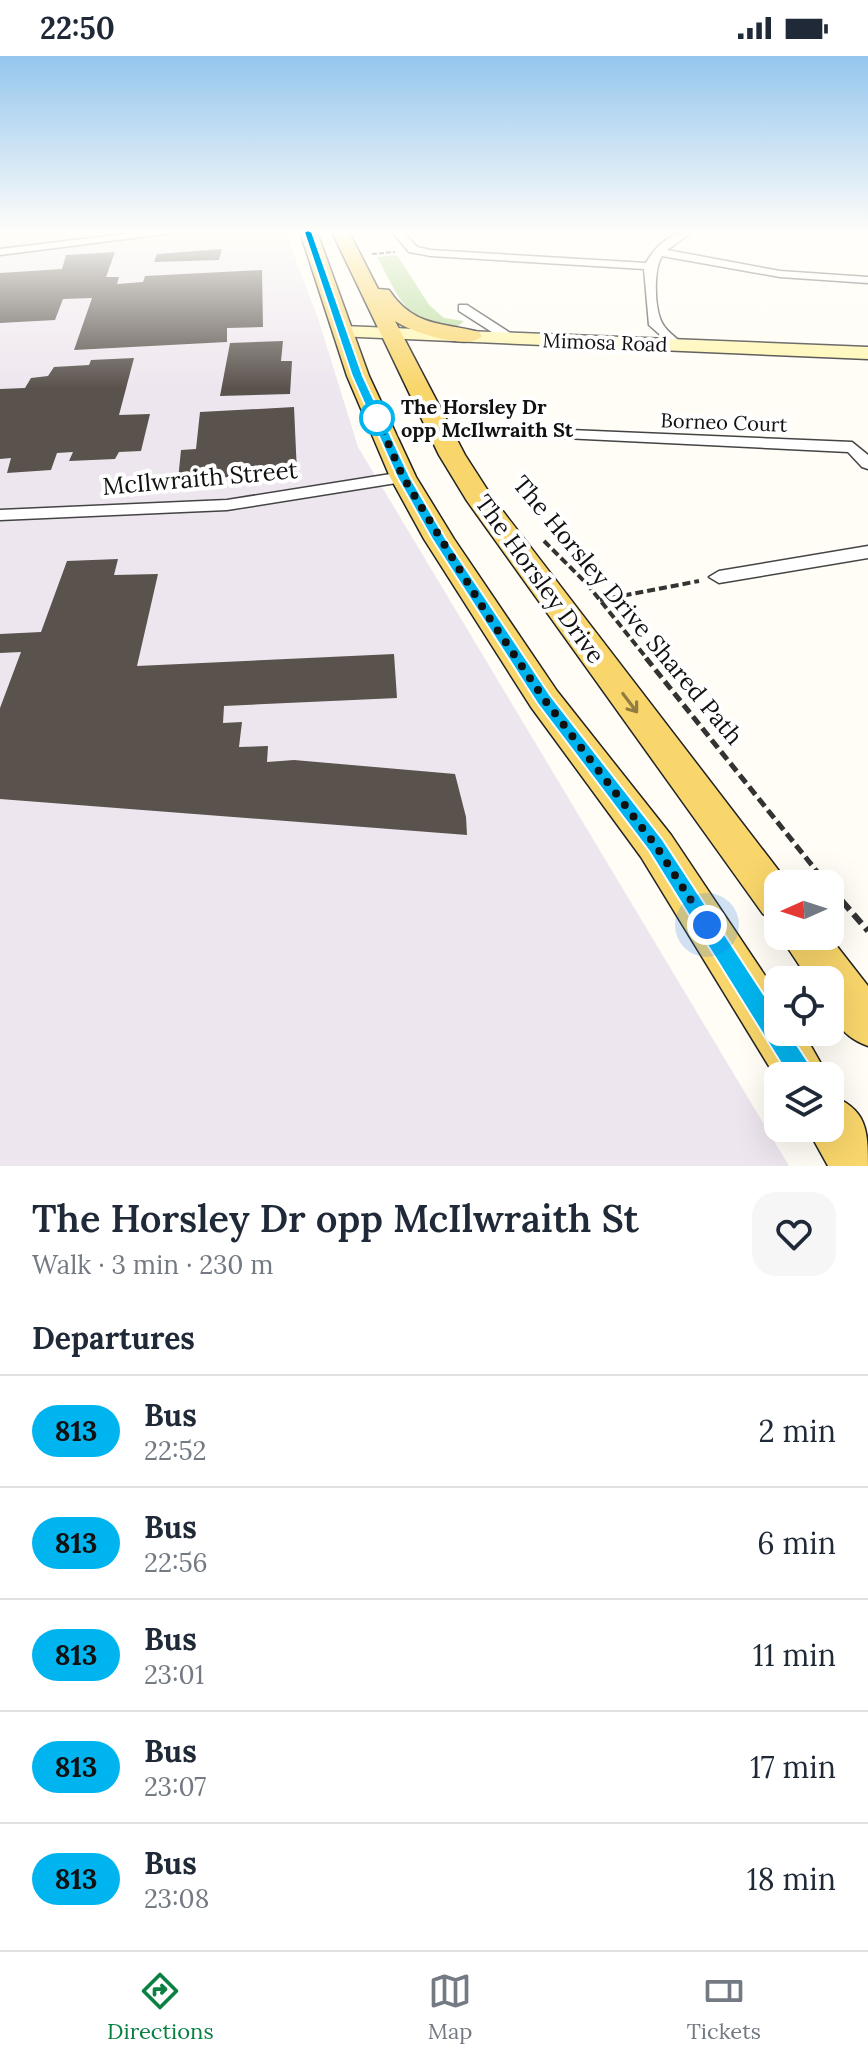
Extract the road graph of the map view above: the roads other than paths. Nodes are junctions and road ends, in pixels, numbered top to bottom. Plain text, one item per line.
1 (326, 284) edge
2 (369, 284) edge
3 (375, 284) edge
4 (650, 284) edge
5 (463, 308) dead end
6 (343, 332) junction
7 (390, 333) junction
8 (472, 336) junction
9 (511, 338) junction
10 (676, 345) junction
11 (868, 353) edge
12 (570, 435) road end
13 (868, 464) edge
14 (403, 477) junction
15 (0, 515) edge
16 (868, 552) edge
17 (719, 577) road end
18 (764, 883) edge
19 (813, 950) edge
20 (868, 1024) edge
21 (794, 1062) edge
22 (844, 1142) edge
23 (859, 1166) edge

1 - 6 main road
2 - 7 main road, The Horsley Drive
3 - 8 main road
4 - 10 street
5 - 9 street
6 - 7 main road, Mimosa Road
6 - 14 main road
7 - 8 main road, Mimosa Road
7 - 14 main road
7 -> 18 main road, The Horsley Drive
8 - 9 main road, Mimosa Road
9 - 10 main road, Mimosa Road
10 - 11 main road, Mimosa Road
12 - 13 street, Borneo Court
14 - 15 street, McIlwraith Street
14 - 21 main road
16 - 17 street
19 - 20 main road
22 - 23 main road

